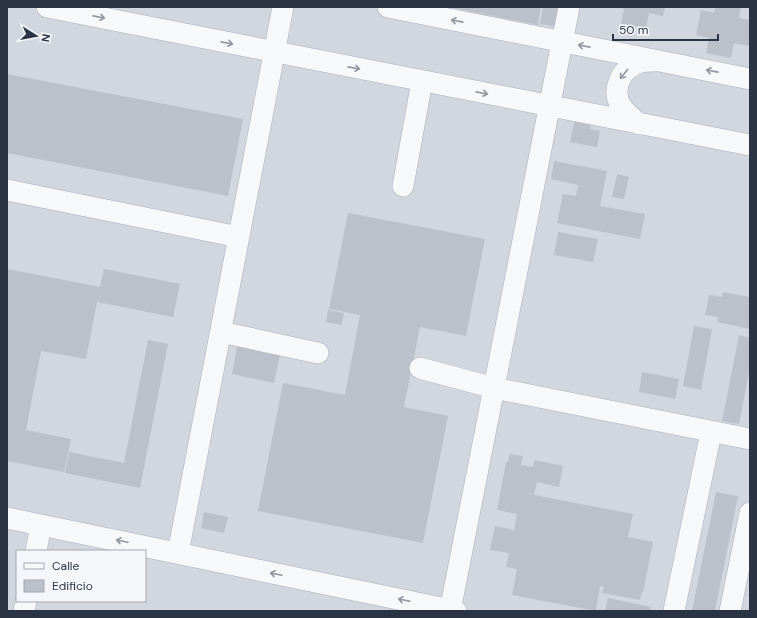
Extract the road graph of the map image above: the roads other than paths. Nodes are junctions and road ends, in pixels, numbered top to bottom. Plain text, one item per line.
1 (47, 7) edge
2 (283, 7) edge
3 (388, 7) edge
4 (569, 7) edge
5 (562, 41) junction
6 (274, 52) junction
7 (658, 61) junction
8 (750, 79) edge
9 (422, 81) junction
10 (550, 106) junction
11 (640, 124) junction
12 (750, 145) edge
13 (403, 186) dead end
14 (7, 190) edge
15 (239, 236) junction
16 (221, 332) junction
17 (318, 353) dead end
18 (420, 368) dead end
19 (494, 388) junction
20 (711, 432) junction
21 (750, 439) edge
22 (750, 513) edge
23 (7, 518) edge
24 (41, 525) junction
25 (36, 550) edge
26 (178, 553) junction
27 (452, 611) edge
28 (674, 611) edge
29 (730, 611) edge

1 -> 6 lane
2 - 6 lane
5 -> 3 lane
4 - 5 lane
7 -> 5 lane
5 - 10 lane
6 -> 9 lane
6 - 15 lane
8 -> 7 lane
7 -> 11 lane
9 -> 10 lane
9 - 13 lane
10 - 11 lane
10 - 19 lane
11 - 12 lane
14 - 15 lane
15 - 16 lane
16 - 17 lane
16 - 26 lane
18 - 19 lane
19 - 20 lane
19 - 27 lane
20 - 21 lane
20 - 28 lane
22 - 29 lane
23 - 24 lane
24 - 25 lane
26 -> 24 lane
27 -> 26 lane

